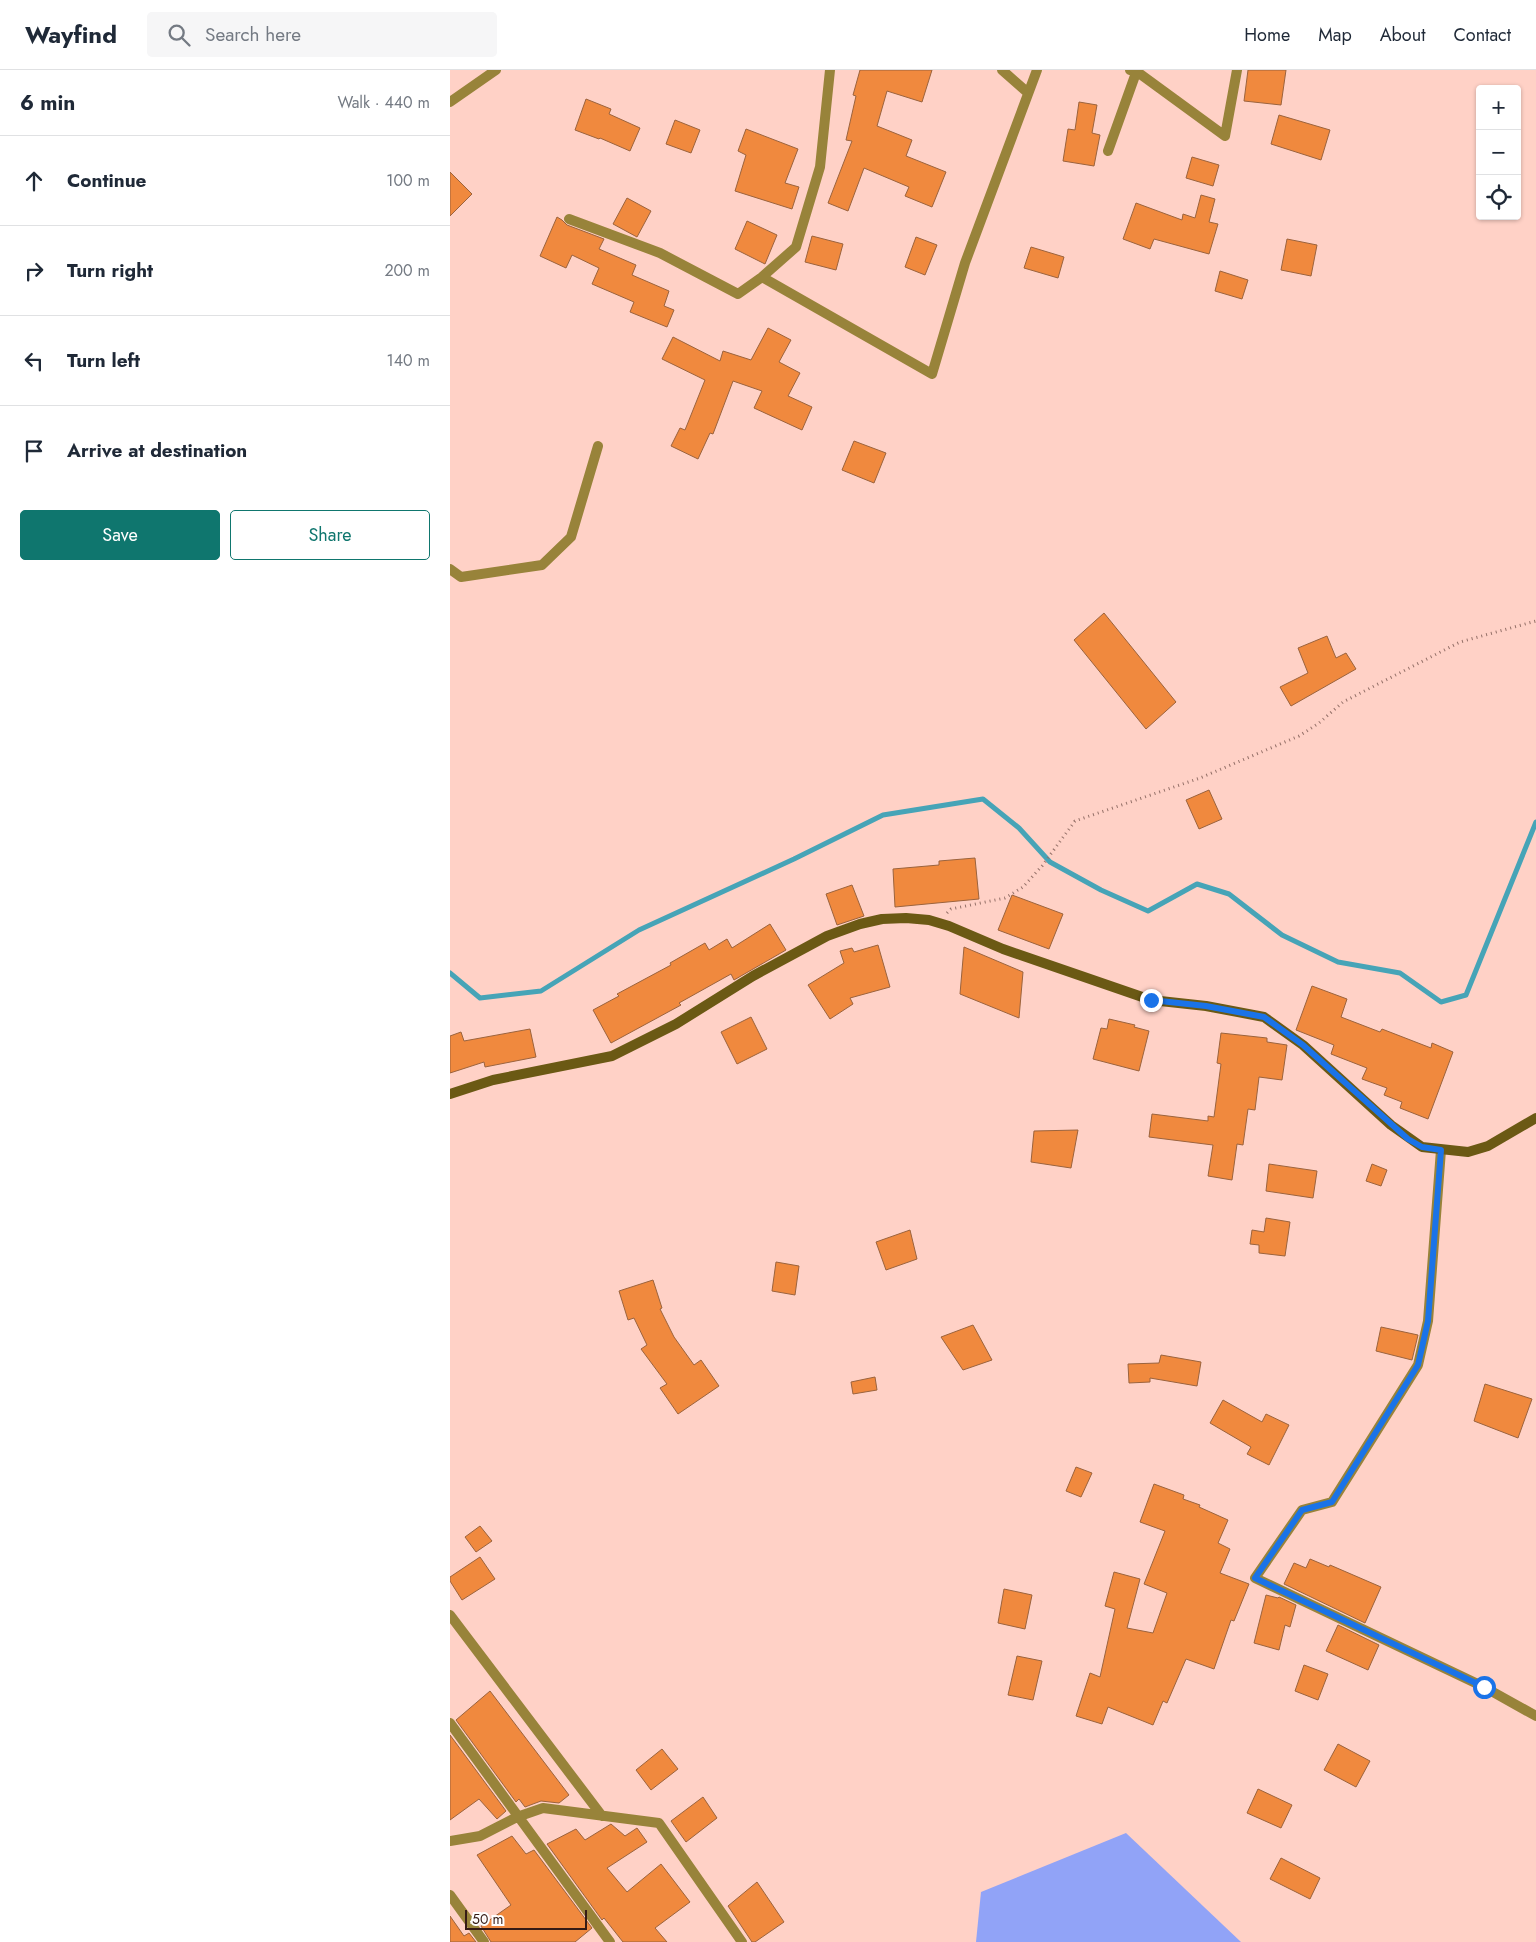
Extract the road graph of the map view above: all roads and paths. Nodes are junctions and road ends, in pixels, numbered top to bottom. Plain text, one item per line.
1 (496, 70) edge
2 (830, 70) edge
3 (1002, 70) edge
4 (1036, 70) edge
5 (1134, 70) edge
6 (1237, 70) edge
7 (1027, 92) junction
8 (450, 102) edge
9 (1108, 151) dead end
10 (569, 219) dead end
11 (762, 277) junction
12 (598, 446) dead end
13 (450, 570) edge
14 (1536, 621) edge
15 (937, 922) junction
16 (450, 1094) edge
17 (1536, 1118) edge
18 (1441, 1150) junction
19 (450, 1615) edge
20 (1536, 1716) edge
21 (450, 1723) edge
22 (602, 1816) junction
23 (517, 1817) junction
24 (450, 1841) edge
25 (450, 1895) edge
26 (484, 1942) edge
27 (610, 1942) edge
28 (742, 1942) edge

1 - 8 street
2 - 11 street
3 - 7 street
4 - 7 street
5 - 6 street
5 - 9 street
7 - 11 street
10 - 11 street
12 - 13 street
14 - 15 path
15 - 16 main road
15 - 18 main road
17 - 18 main road
18 - 20 street
19 - 22 street
21 - 23 street
22 - 23 street
22 - 28 street
23 - 24 street
23 - 27 street
25 - 26 street

